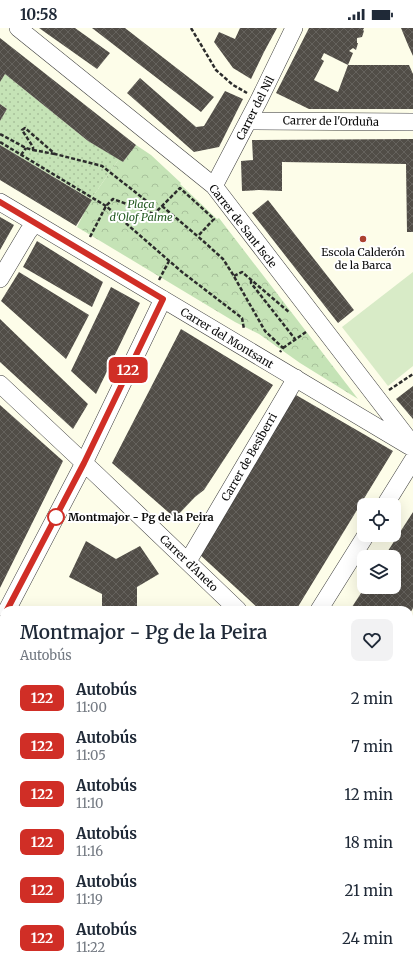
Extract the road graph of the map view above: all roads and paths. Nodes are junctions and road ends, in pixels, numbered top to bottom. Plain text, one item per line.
1 (18, 28) edge
2 (192, 28) edge
3 (294, 28) edge
4 (259, 100) junction
5 (248, 121) junction
6 (413, 122) edge
7 (0, 134) edge
8 (0, 142) edge
9 (26, 148) junction
10 (33, 150) junction
11 (55, 154) junction
12 (21, 155) junction
13 (214, 186) junction
14 (0, 202) edge
15 (106, 206) junction
16 (162, 206) junction
17 (158, 210) junction
18 (35, 223) junction
19 (198, 236) junction
20 (88, 240) dead end
21 (169, 261) junction
22 (234, 276) junction
23 (0, 279) edge
24 (251, 280) junction
25 (157, 284) dead end
26 (163, 299) junction
27 (296, 318) dead end
28 (245, 333) dead end
29 (304, 333) dead end
30 (295, 339) junction
31 (283, 348) junction
32 (278, 356) dead end
33 (413, 374) edge
34 (296, 378) junction
35 (0, 384) edge
36 (384, 394) dead end
37 (413, 445) edge
38 (413, 448) edge
39 (413, 460) edge
40 (84, 463) junction
41 (389, 498) edge
42 (362, 542) edge
43 (191, 556) dead end
44 (9, 606) edge
45 (234, 606) edge
46 (322, 606) edge

1 - 13 street, Carrer de Sant Iscle
2 - 4 path
3 - 4 street, Carrer del Nil
4 - 5 street, Carrer del Nil
5 - 6 street, Carrer de l'Orduña
5 - 13 street, Carrer del Nil
7 - 9 path
8 - 12 path
9 - 10 path
9 - 12 path
10 - 11 path
10 - 11 path
11 - 17 path
12 - 15 path
13 - 37 street, Carrer de Sant Iscle
14 - 18 street, Carrer del Montsant
15 - 17 path
15 - 20 path
15 - 21 path
16 - 17 path
16 - 19 path
16 - 19 path
18 - 23 street
18 - 26 street, Carrer del Montsant
19 - 22 path
21 - 25 path
21 - 28 path
22 - 24 path
22 - 31 path
24 - 27 path
24 - 30 path
26 - 34 street, Carrer del Montsant
26 - 40 street
29 - 30 path
30 - 31 path
31 - 32 path
33 - 36 path
34 - 38 street, Carrer del Montsant
34 - 43 street, Carrer de Besiberri
35 - 40 street, Carrer d'Aneto
39 - 41 street
40 - 44 street
40 - 45 street, Carrer d'Aneto
42 - 46 street

